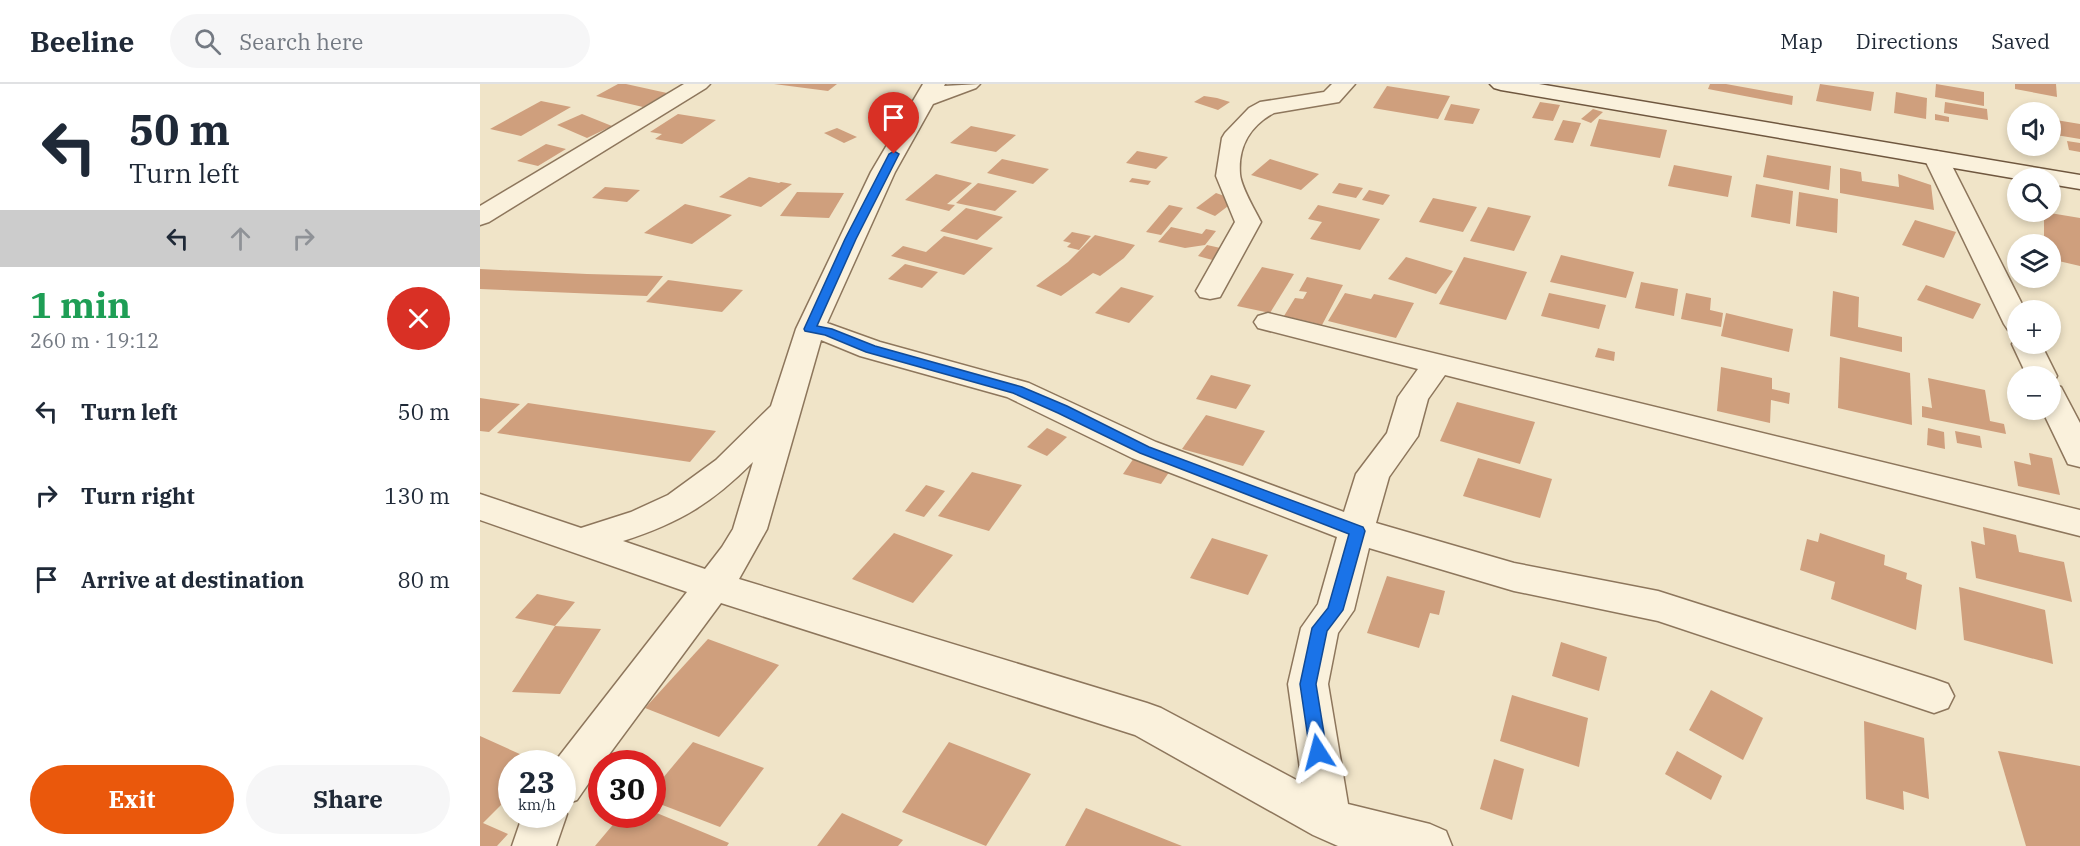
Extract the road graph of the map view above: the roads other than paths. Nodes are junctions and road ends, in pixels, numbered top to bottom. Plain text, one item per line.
1 (699, 84) edge
2 (969, 84) edge
3 (1344, 84) edge
4 (1501, 84) edge
5 (931, 92) edge
6 (1936, 158) junction
7 (2080, 182) edge
8 (480, 217) edge
9 (1210, 291) dead end
10 (2007, 302) edge
11 (1268, 322) dead end
12 (810, 329) junction
13 (1437, 365) junction
14 (786, 410) junction
15 (2061, 417) edge
16 (2080, 456) edge
17 (480, 507) edge
18 (2080, 523) edge
19 (1358, 531) junction
20 (579, 542) junction
21 (714, 586) junction
22 (1934, 696) dead end
23 (576, 766) edge
24 (1329, 820) junction
25 (540, 828) edge
26 (534, 846) edge
27 (1379, 846) edge
28 (1430, 846) edge

1 - 8 street
2 - 5 street
3 - 9 street
4 - 6 street
5 - 12 street
6 - 7 street
6 - 10 street
11 - 13 street
12 - 14 street
12 - 19 street
13 - 18 street
13 - 19 street
14 - 20 street
14 - 21 street
15 - 16 street
17 - 20 street
19 - 22 street
19 - 24 street
20 - 21 street
21 - 23 street
21 - 24 street
24 - 27 street
24 - 28 street
25 - 26 street

